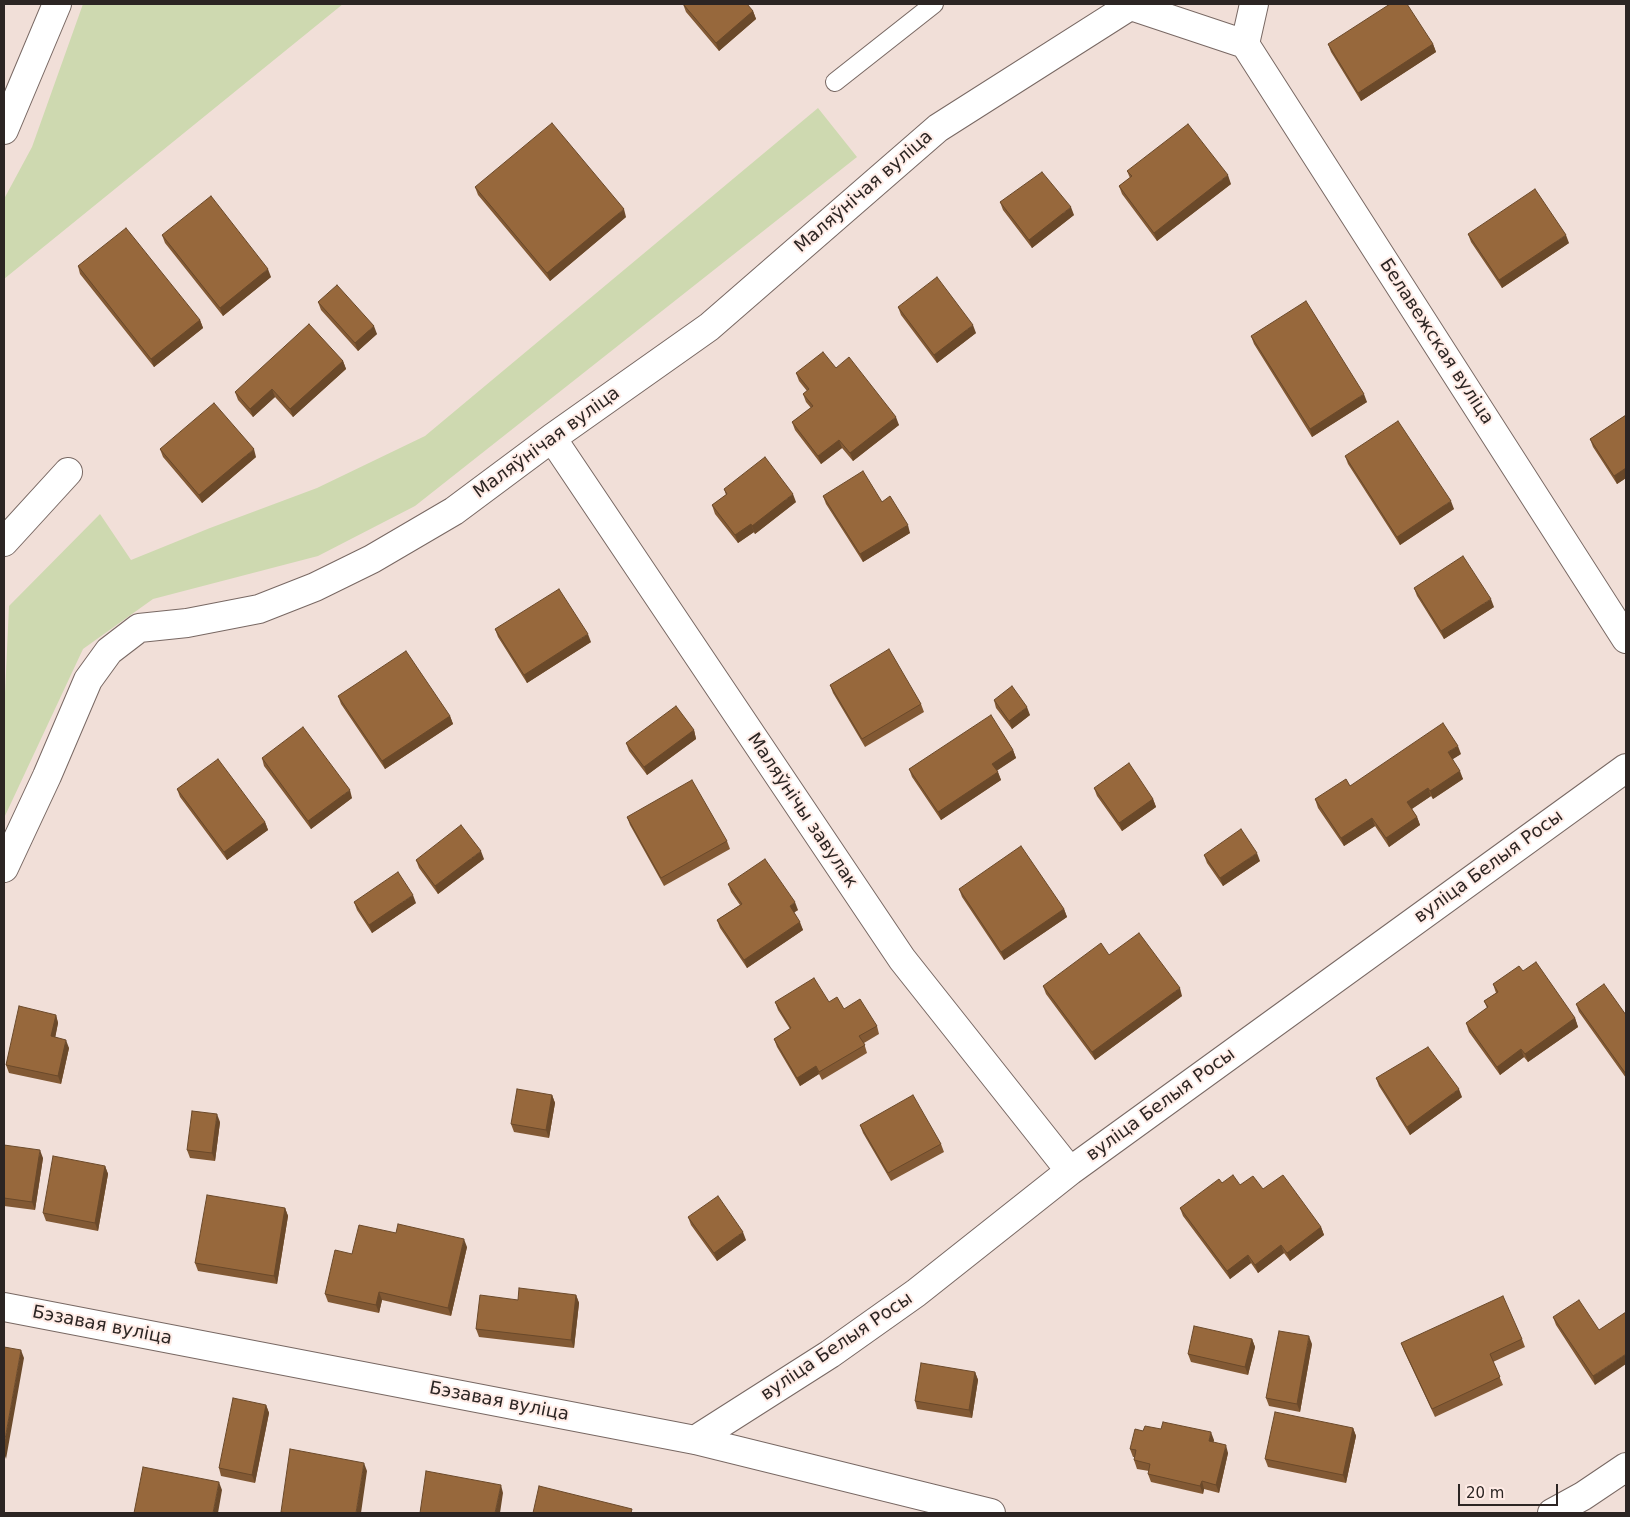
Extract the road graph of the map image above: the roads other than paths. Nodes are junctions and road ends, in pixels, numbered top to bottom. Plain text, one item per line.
1 (57, 4) edge
2 (934, 4) edge
3 (1254, 4) edge
4 (1132, 5) edge
5 (1245, 44) junction
6 (835, 82) dead end
7 (4, 130) edge
8 (552, 438) junction
9 (68, 472) dead end
10 (4, 542) edge
11 (1626, 639) edge
12 (1626, 768) edge
13 (4, 868) edge
14 (1070, 1171) junction
15 (4, 1307) edge
16 (695, 1440) junction
17 (1626, 1467) edge
18 (992, 1513) edge
19 (1552, 1513) edge

1 - 7 street
2 - 6 lane
3 - 5 street
4 - 5 street
4 - 8 street, Маляўнічая вуліца
5 - 11 street, Белавежская вуліца
8 - 13 street, Маляўнічая вуліца
8 - 14 street, Маляўнічы завулак
9 - 10 street
12 - 14 street, вуліца Белыя Росы
14 - 16 street, вуліца Белыя Росы
15 - 16 street, Бэзавая вуліца
16 - 18 street, Бэзавая вуліца
17 - 19 street

